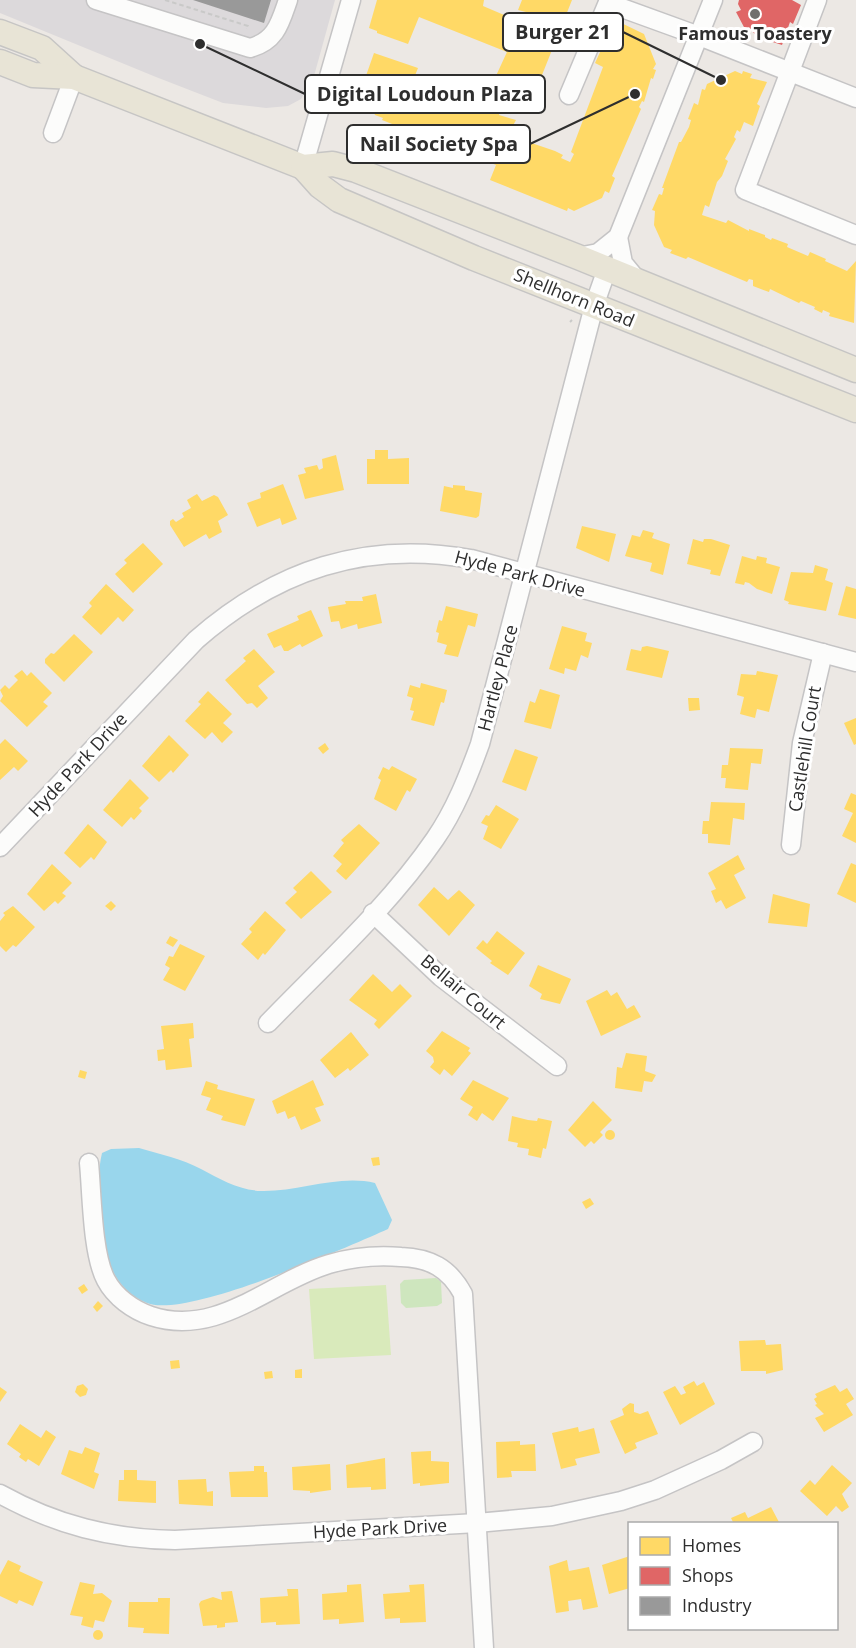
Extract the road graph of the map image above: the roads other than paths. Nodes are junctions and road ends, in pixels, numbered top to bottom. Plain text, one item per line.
1 (96, 0) edge
2 (288, 0) edge
3 (351, 0) edge
4 (713, 0) edge
5 (817, 0) edge
6 (608, 1) edge
7 (0, 32) edge
8 (699, 36) junction
9 (0, 62) edge
10 (789, 72) junction
11 (74, 77) junction
12 (569, 95) dead end
13 (856, 98) edge
14 (53, 133) dead end
15 (303, 167) junction
16 (856, 235) edge
17 (618, 237) junction
18 (578, 256) junction
19 (607, 269) junction
20 (638, 281) junction
21 (594, 306) junction
22 (856, 370) edge
23 (856, 410) edge
24 (525, 574) junction
25 (823, 653) junction
26 (856, 662) edge
27 (791, 845) dead end
28 (0, 847) edge
29 (373, 913) junction
30 (268, 1023) dead end
31 (557, 1066) dead end
32 (89, 1163) dead end
33 (753, 1442) dead end
34 (0, 1494) edge
35 (477, 1523) junction
36 (484, 1648) edge

1 - 2 street
3 - 15 street
4 - 8 street
5 - 10 street
6 - 8 street
6 - 12 street
7 - 11 main road, Shellhorn Road
8 - 10 street
8 - 17 street
9 - 11 main road, Shellhorn Road
10 - 13 street
10 - 16 street
11 - 14 street
11 - 15 main road, Shellhorn Road
15 - 18 main road, Shellhorn Road
15 - 21 main road, Shellhorn Road
17 - 18 street
17 - 20 street
18 - 19 main road, Shellhorn Road
19 - 20 main road, Shellhorn Road
19 - 21 street, Hartley Place
20 - 22 main road, Shellhorn Road
21 - 23 main road, Shellhorn Road
21 - 24 street, Hartley Place
24 - 25 street, Hyde Park Drive
24 - 28 street, Hyde Park Drive
24 - 29 street, Hartley Place
25 - 26 street, Hyde Park Drive
25 - 27 street, Castlehill Court
29 - 30 street, Hartley Place
29 - 31 street, Bellair Court
32 - 35 street
33 - 35 street, Hyde Park Drive
34 - 35 street, Hyde Park Drive
35 - 36 street

